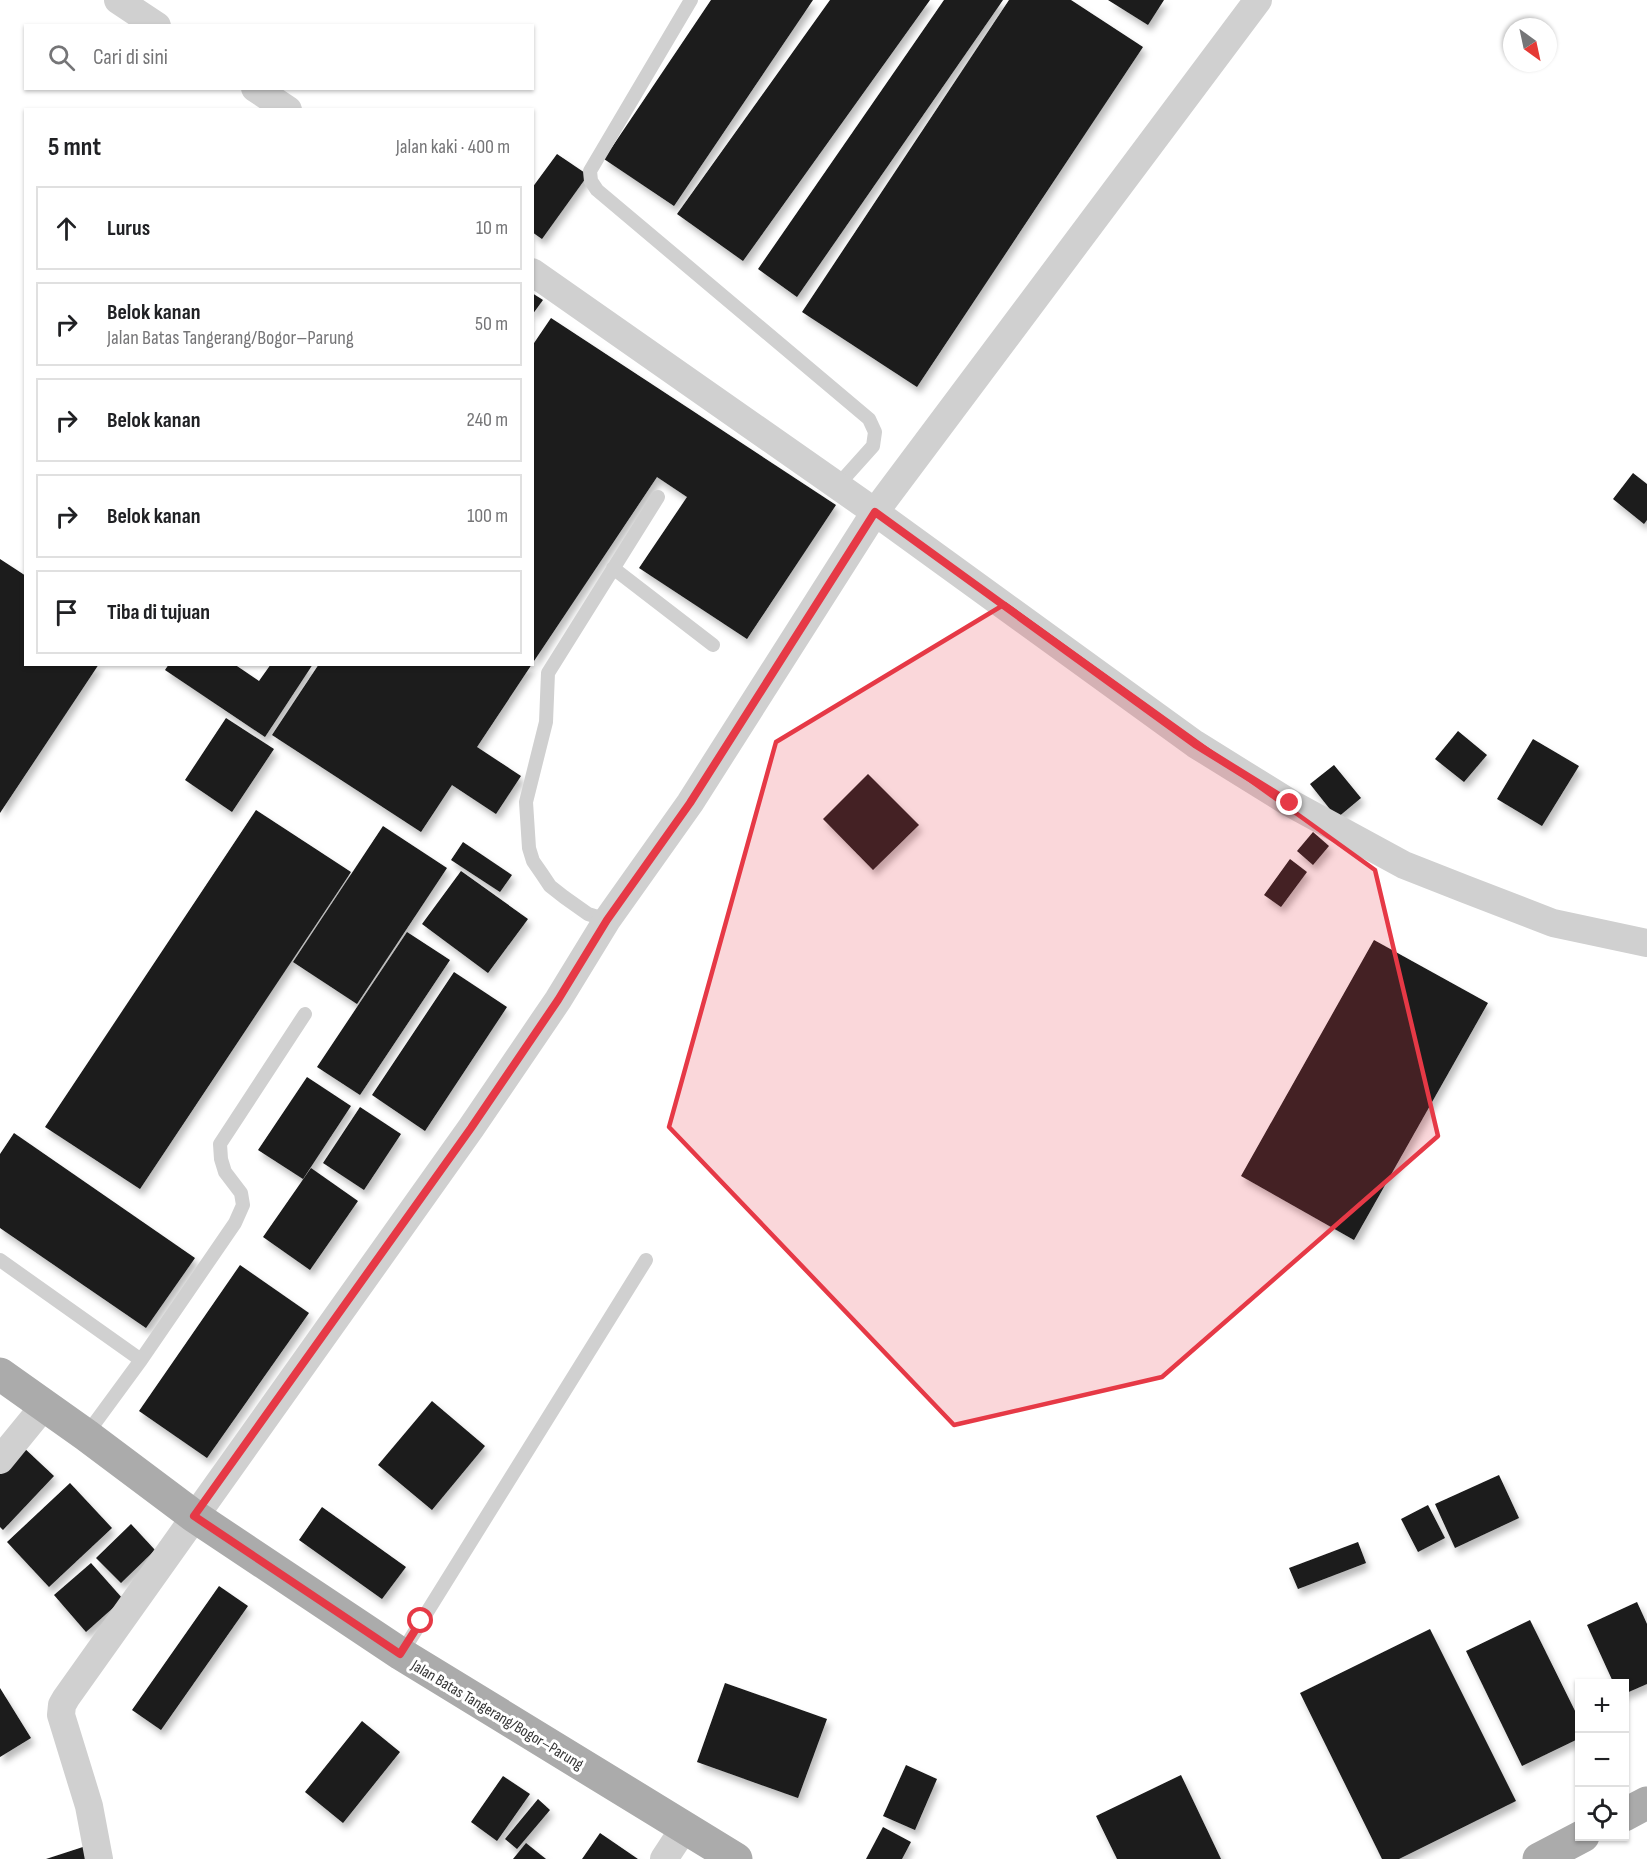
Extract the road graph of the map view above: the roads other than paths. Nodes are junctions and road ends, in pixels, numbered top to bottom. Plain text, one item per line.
1 (118, 0) edge
2 (691, 0) edge
3 (1258, 0) edge
4 (155, 24) edge
5 (258, 90) edge
6 (285, 108) edge
7 (534, 273) edge
8 (838, 486) junction
9 (658, 497) dead end
10 (875, 512) junction
11 (613, 568) junction
12 (713, 645) dead end
13 (607, 920) junction
14 (1647, 943) edge
15 (304, 1014) dead end
16 (0, 1260) edge
17 (646, 1260) dead end
18 (141, 1360) junction
19 (0, 1374) edge
20 (44, 1406) junction
21 (86, 1435) junction
22 (0, 1460) edge
23 (194, 1516) junction
24 (400, 1654) junction
25 (1647, 1803) edge
26 (1629, 1812) edge
27 (685, 1827) junction
28 (1575, 1840) edge
29 (99, 1859) edge
30 (664, 1859) edge
31 (736, 1859) edge
32 (1539, 1859) edge

1 - 4 street
2 - 8 lane
3 - 10 street
5 - 6 street
7 - 8 street
8 - 10 street
9 - 11 lane
10 - 13 street
10 - 14 street
11 - 12 lane
11 - 13 lane
13 - 23 street
15 - 18 lane
16 - 18 lane
17 - 24 lane
18 - 21 lane
19 - 20 main road, Jalan Batas Tangerang/Bogor–Parung
20 - 21 main road, Jalan Batas Tangerang/Bogor–Parung
20 - 22 street
21 - 23 main road, Jalan Batas Tangerang/Bogor–Parung
23 - 24 main road, Jalan Batas Tangerang/Bogor–Parung
23 - 29 street
24 - 27 main road, Jalan Batas Tangerang/Bogor–Parung
25 - 26 main road
27 - 30 street
27 - 31 main road, Jalan Batas Tangerang/Bogor–Parung
28 - 32 main road

